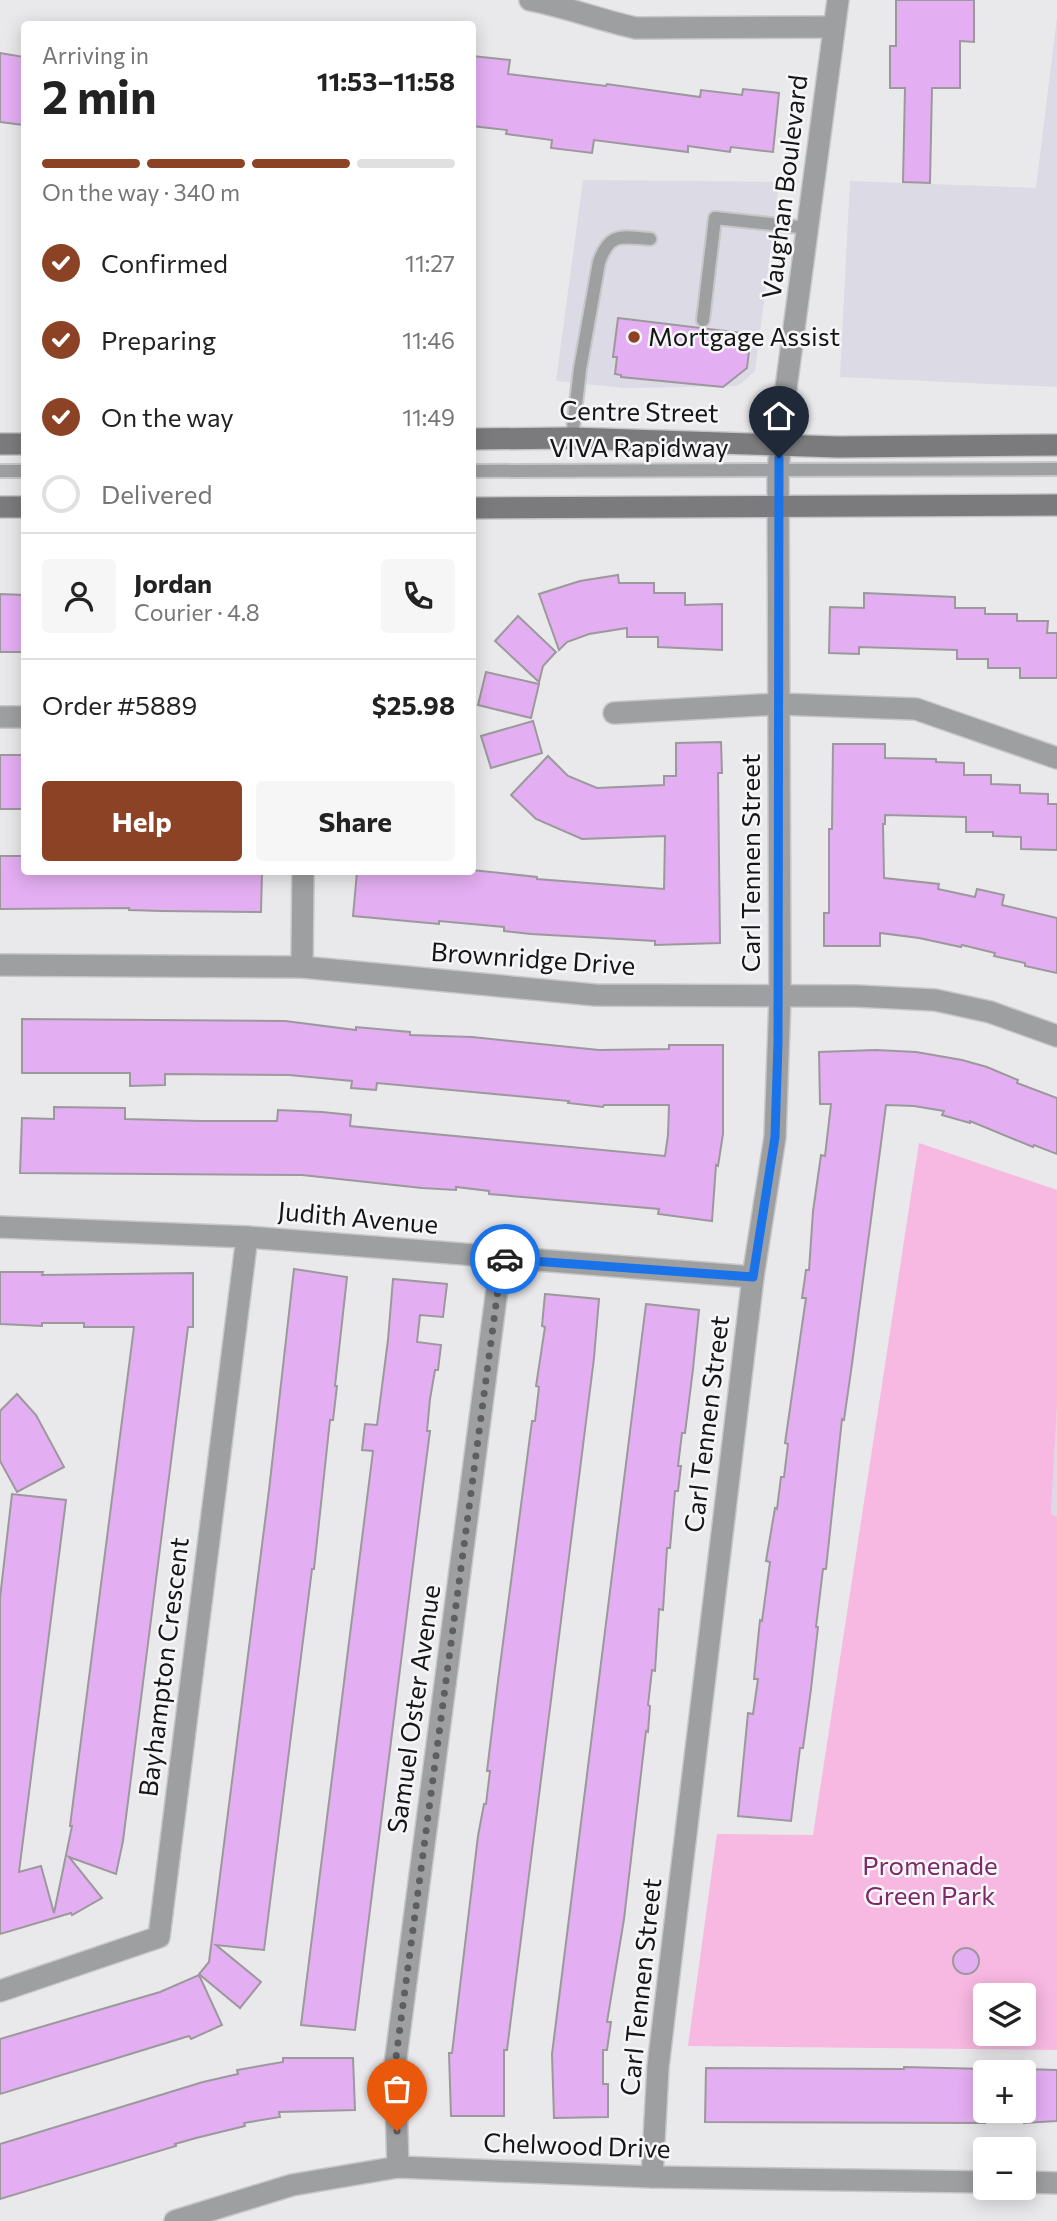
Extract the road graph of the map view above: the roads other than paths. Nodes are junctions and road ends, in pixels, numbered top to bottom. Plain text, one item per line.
1 (530, 0) edge
2 (838, 0) edge
3 (834, 27) junction
4 (808, 228) junction
5 (650, 239) dead end
6 (703, 320) dead end
7 (572, 438) junction
8 (476, 439) edge
9 (0, 444) edge
10 (21, 444) edge
11 (780, 444) junction
12 (1057, 445) edge
13 (1057, 469) edge
14 (0, 471) edge
15 (21, 471) edge
16 (476, 471) edge
17 (778, 472) junction
18 (1057, 505) edge
19 (0, 507) edge
20 (21, 507) edge
21 (778, 507) junction
22 (476, 509) edge
23 (779, 704) junction
24 (614, 713) dead end
25 (0, 717) edge
26 (21, 718) edge
27 (1057, 758) edge
28 (303, 875) edge
29 (0, 965) edge
30 (302, 967) junction
31 (780, 997) junction
32 (1057, 1036) edge
33 (0, 1227) edge
34 (247, 1237) junction
35 (502, 1259) junction
36 (753, 1277) junction
37 (0, 1991) edge
38 (398, 2167) junction
39 (652, 2177) junction
40 (973, 2182) edge
41 (1036, 2182) edge
42 (1057, 2183) edge
43 (175, 2221) edge

1 - 3 street
2 - 3 street, Vaughan Boulevard
3 - 4 street, Vaughan Boulevard
4 - 6 lane
4 - 11 street, Vaughan Boulevard
5 - 7 lane
7 - 8 main road, Centre Street
7 - 11 main road, Centre Street
9 - 10 main road
11 - 12 main road, Centre Street
11 - 17 street, Vaughan Boulevard
13 - 17 lane, VIVA Rapidway
14 - 15 lane
16 - 17 lane, VIVA Rapidway
17 - 21 street, Vaughan Boulevard
18 - 21 main road
19 - 20 main road
21 - 22 main road
21 - 23 street, Carl Tennen Street
23 - 24 street
23 - 27 street
23 - 31 street, Carl Tennen Street
25 - 26 street
28 - 30 street
29 - 30 street, Brownridge Drive
30 - 31 street, Brownridge Drive
31 - 32 street, Brownridge Drive
31 - 36 street, Carl Tennen Street
33 - 34 street, Judith Avenue
34 - 35 street, Judith Avenue
34 - 37 street, Bayhampton Crescent
35 - 36 street, Judith Avenue
35 - 38 street, Samuel Oster Avenue
36 - 39 street, Carl Tennen Street
38 - 39 street, Chelwood Drive
38 - 43 street, Chelwood Drive
39 - 40 street, Chelwood Drive
41 - 42 street

